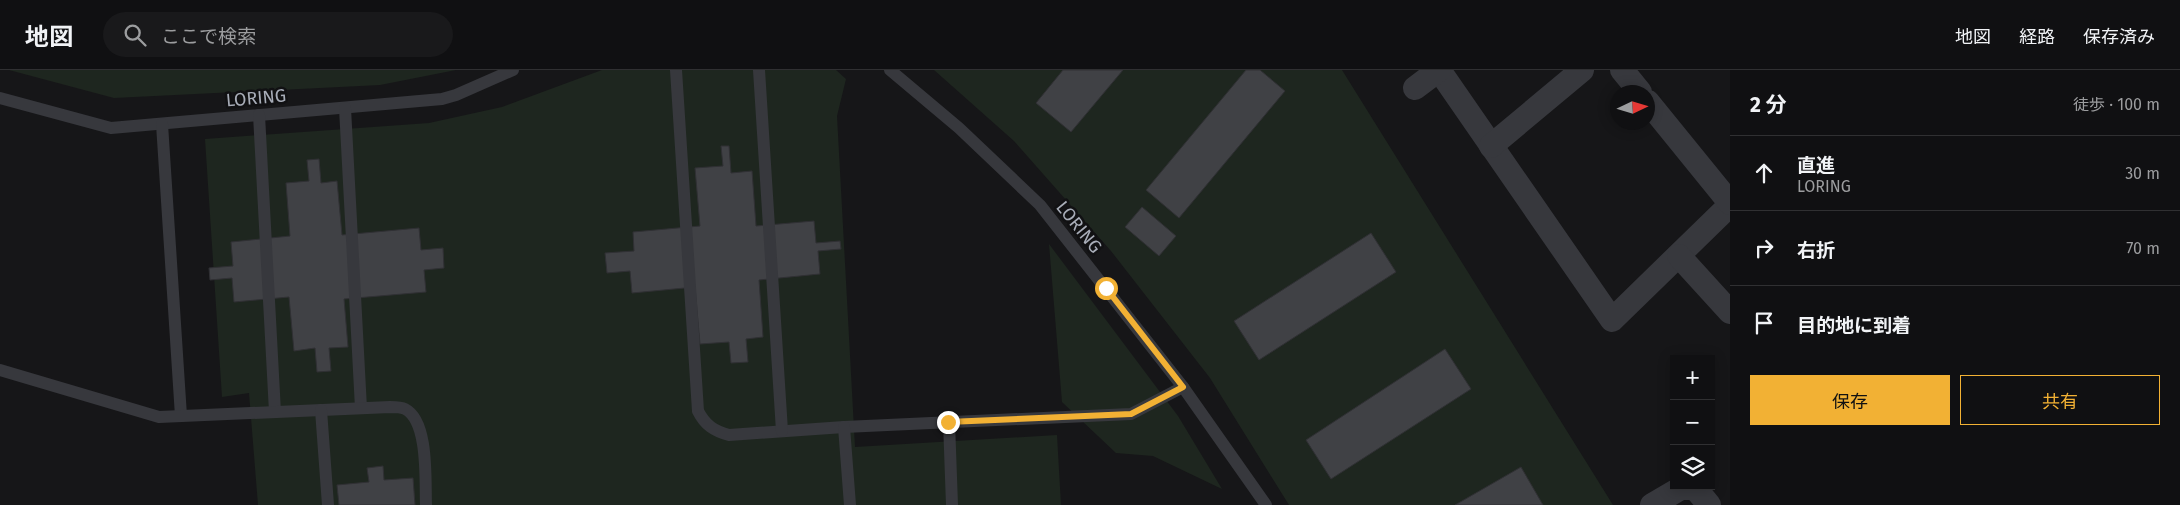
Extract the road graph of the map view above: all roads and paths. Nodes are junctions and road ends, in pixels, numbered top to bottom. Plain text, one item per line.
1 (513, 70) edge
2 (676, 70) edge
3 (759, 70) edge
4 (890, 70) edge
5 (1439, 70) edge
6 (1582, 70) edge
7 (1622, 70) edge
8 (1634, 85) edge
9 (1415, 88) dead end
10 (0, 98) edge
11 (345, 108) junction
12 (1655, 111) edge
13 (259, 115) junction
14 (162, 124) junction
15 (1491, 146) junction
16 (1730, 204) edge
17 (1679, 256) junction
18 (1730, 312) edge
19 (0, 370) edge
20 (1183, 387) junction
21 (361, 408) junction
22 (321, 410) junction
23 (275, 412) junction
24 (181, 416) junction
25 (948, 422) junction
26 (844, 427) junction
27 (782, 431) junction
28 (328, 505) edge
29 (426, 505) edge
30 (850, 505) edge
31 (952, 505) edge
32 (1266, 505) edge
33 (1652, 505) edge
34 (1709, 505) edge

1 - 11 lane, LORING
2 - 27 lane
3 - 27 lane
4 - 20 lane, LORING
5 - 9 street
5 - 15 street
6 - 15 street
7 - 8 street
10 - 14 lane, LORING
11 - 13 lane, LORING
11 - 21 lane
12 - 16 street
13 - 14 lane, LORING
13 - 23 lane
14 - 24 lane
15 - 17 street
16 - 17 street
17 - 18 street
19 - 24 lane
20 - 25 lane
20 - 32 lane, LORING
21 - 22 lane
21 - 29 lane
22 - 23 lane
22 - 28 lane
23 - 24 lane
25 - 26 lane
25 - 31 lane
26 - 27 lane
26 - 30 lane
33 - 34 street

